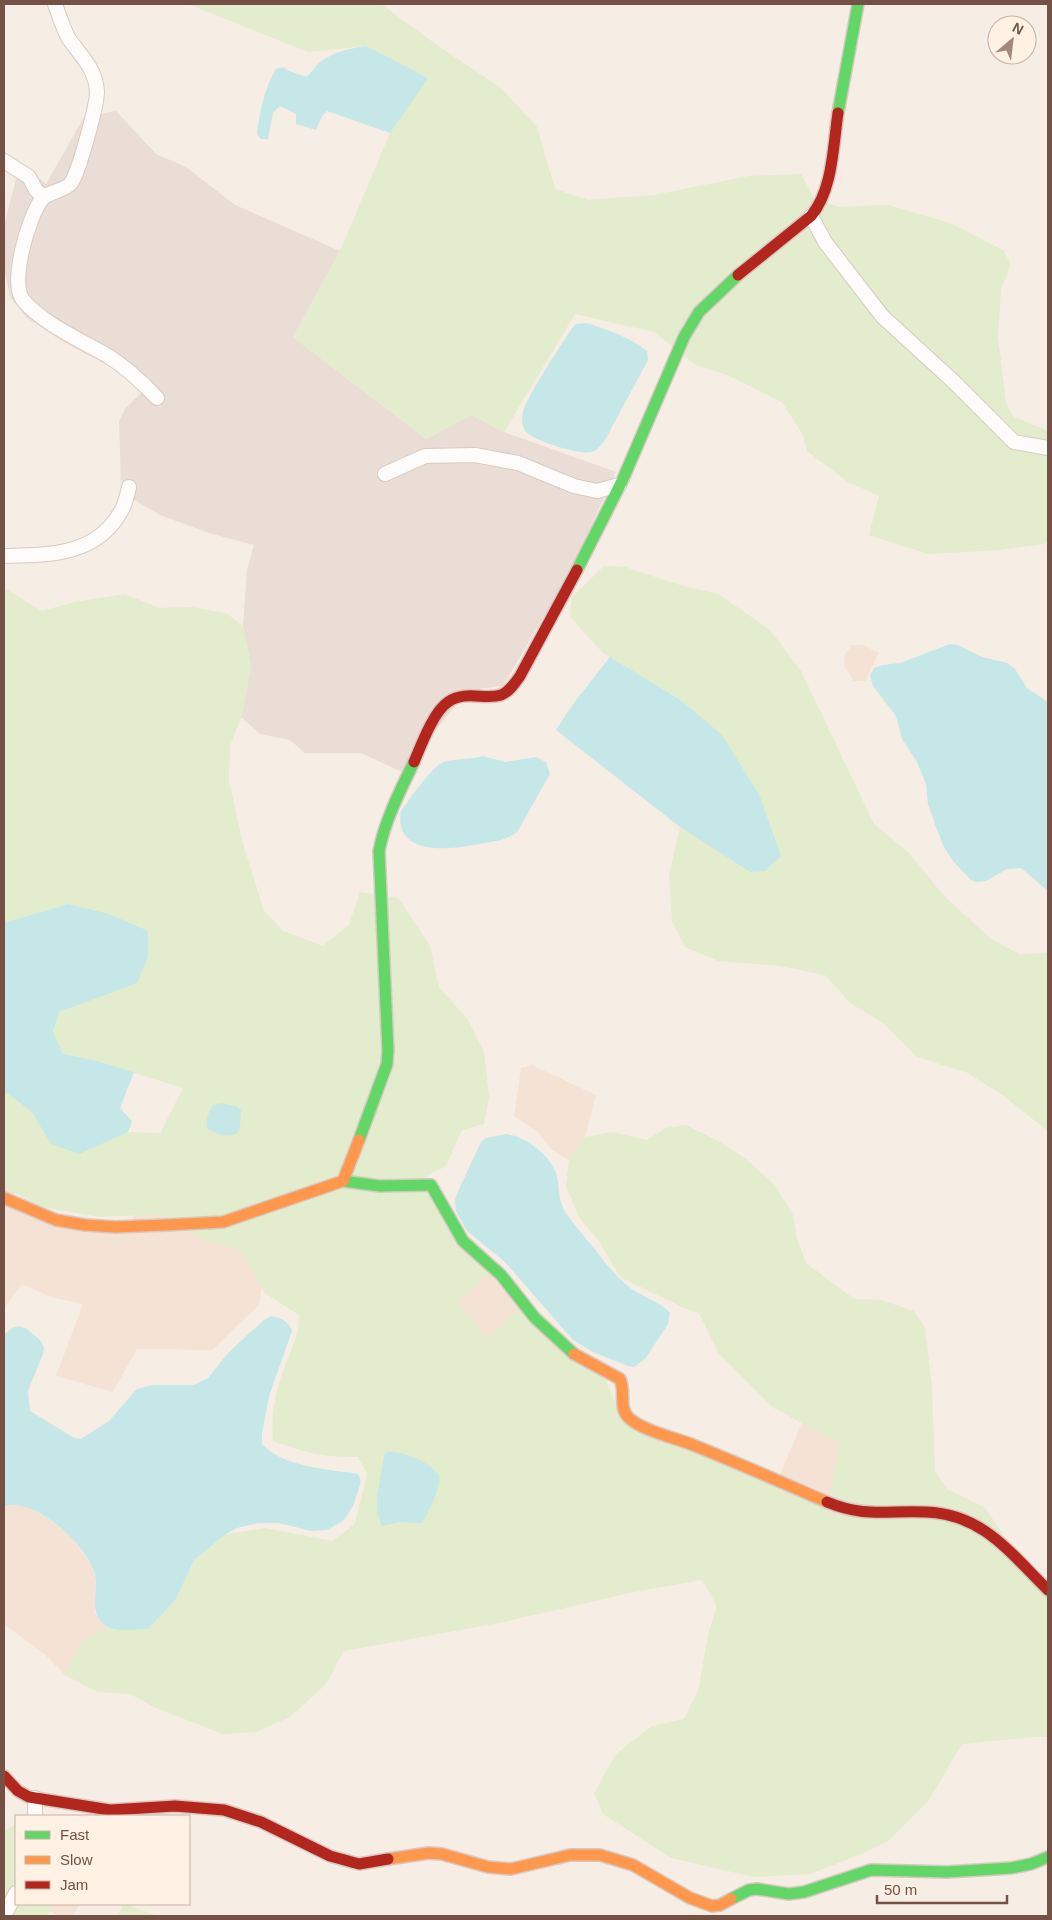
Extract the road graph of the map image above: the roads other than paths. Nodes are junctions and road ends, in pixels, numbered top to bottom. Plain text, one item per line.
1 (55, 4) edge
2 (858, 4) edge
3 (4, 161) edge
4 (44, 198) junction
5 (811, 216) junction
6 (157, 398) dead end
7 (1048, 448) edge
8 (385, 474) dead end
9 (619, 485) junction
10 (129, 487) dead end
11 (4, 556) edge
12 (343, 1181) junction
13 (4, 1198) edge
14 (1048, 1590) edge
15 (4, 1776) edge
16 (35, 1798) junction
17 (35, 1815) edge
18 (1048, 1857) edge
19 (15, 1895) edge
20 (4, 1916) edge

1 - 4 street
2 - 5 street
3 - 4 street
4 - 6 street
5 - 7 street
5 - 9 street
8 - 9 street
9 - 12 street
10 - 11 street
12 - 13 street
12 - 14 street
15 - 16 street
16 - 17 street
16 - 18 street
19 - 20 street

